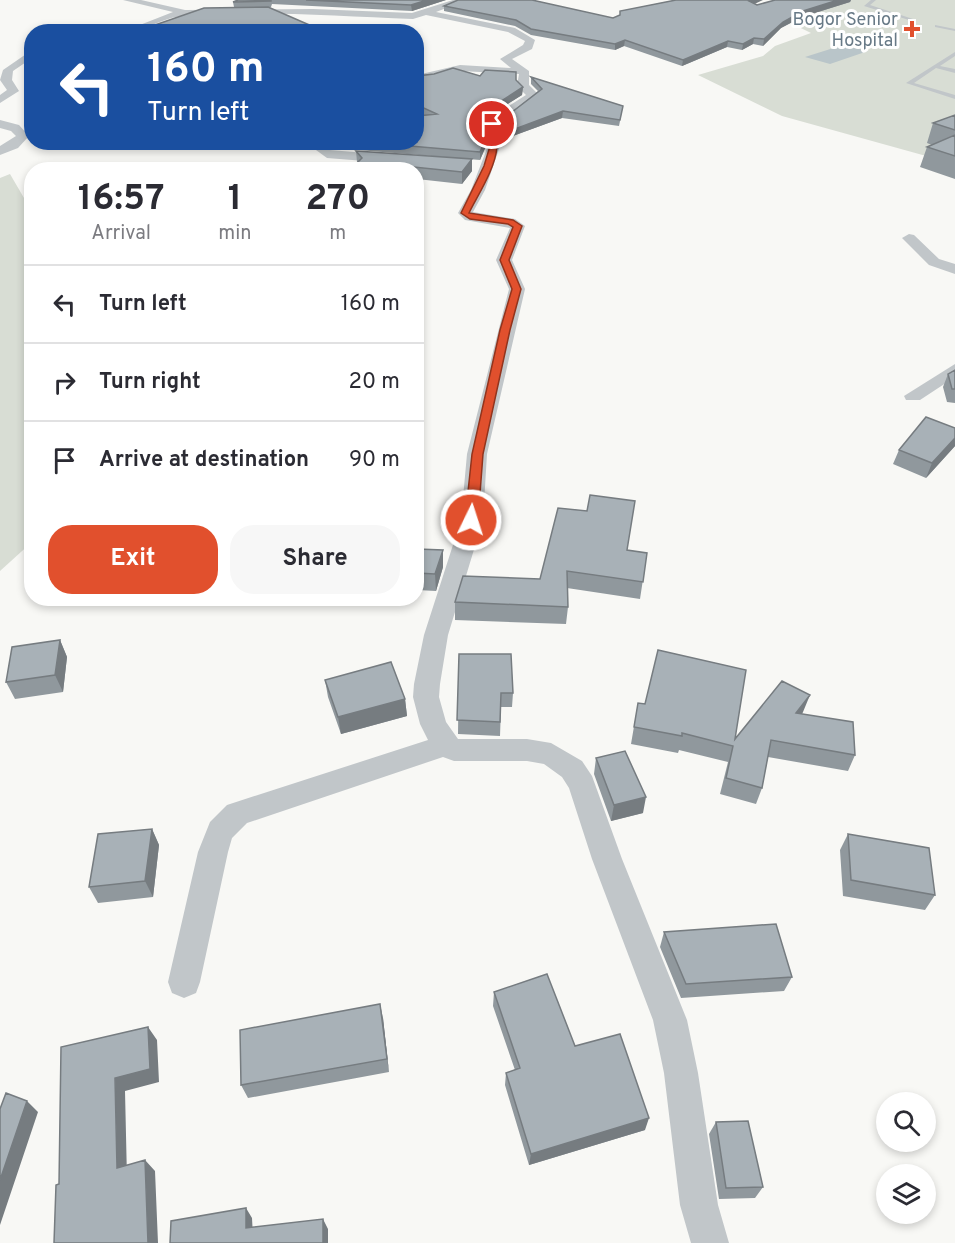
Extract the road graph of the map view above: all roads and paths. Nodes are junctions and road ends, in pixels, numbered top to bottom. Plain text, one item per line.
1 (128, 0) edge
2 (355, 0) edge
3 (462, 0) edge
4 (874, 0) edge
5 (291, 2) dead end
6 (189, 13) junction
7 (339, 13) junction
8 (429, 13) junction
9 (272, 14) junction
10 (911, 20) dead end
11 (147, 24) edge
12 (937, 26) dead end
13 (955, 30) edge
14 (955, 54) edge
15 (24, 59) edge
16 (937, 67) junction
17 (955, 71) edge
18 (525, 73) junction
19 (424, 76) edge
20 (955, 97) edge
21 (0, 100) edge
22 (0, 124) edge
23 (322, 150) edge
24 (0, 151) edge
25 (406, 160) edge
26 (909, 238) dead end
27 (955, 269) edge
28 (955, 369) edge
29 (913, 396) dead end
30 (445, 745) junction
31 (184, 982) dead end
32 (710, 1243) edge

1 - 6 street
2 - 7 street
3 - 8 street
4 - 10 lane
5 - 9 street
6 - 9 street
6 - 11 street
7 - 8 street
7 - 9 street
8 - 18 street
12 - 13 lane
14 - 16 lane
15 - 21 street
16 - 17 lane
16 - 20 lane
18 - 19 street
18 - 30 street
22 - 24 street
23 - 25 street
26 - 27 street
28 - 29 street
30 - 31 street
30 - 32 street

